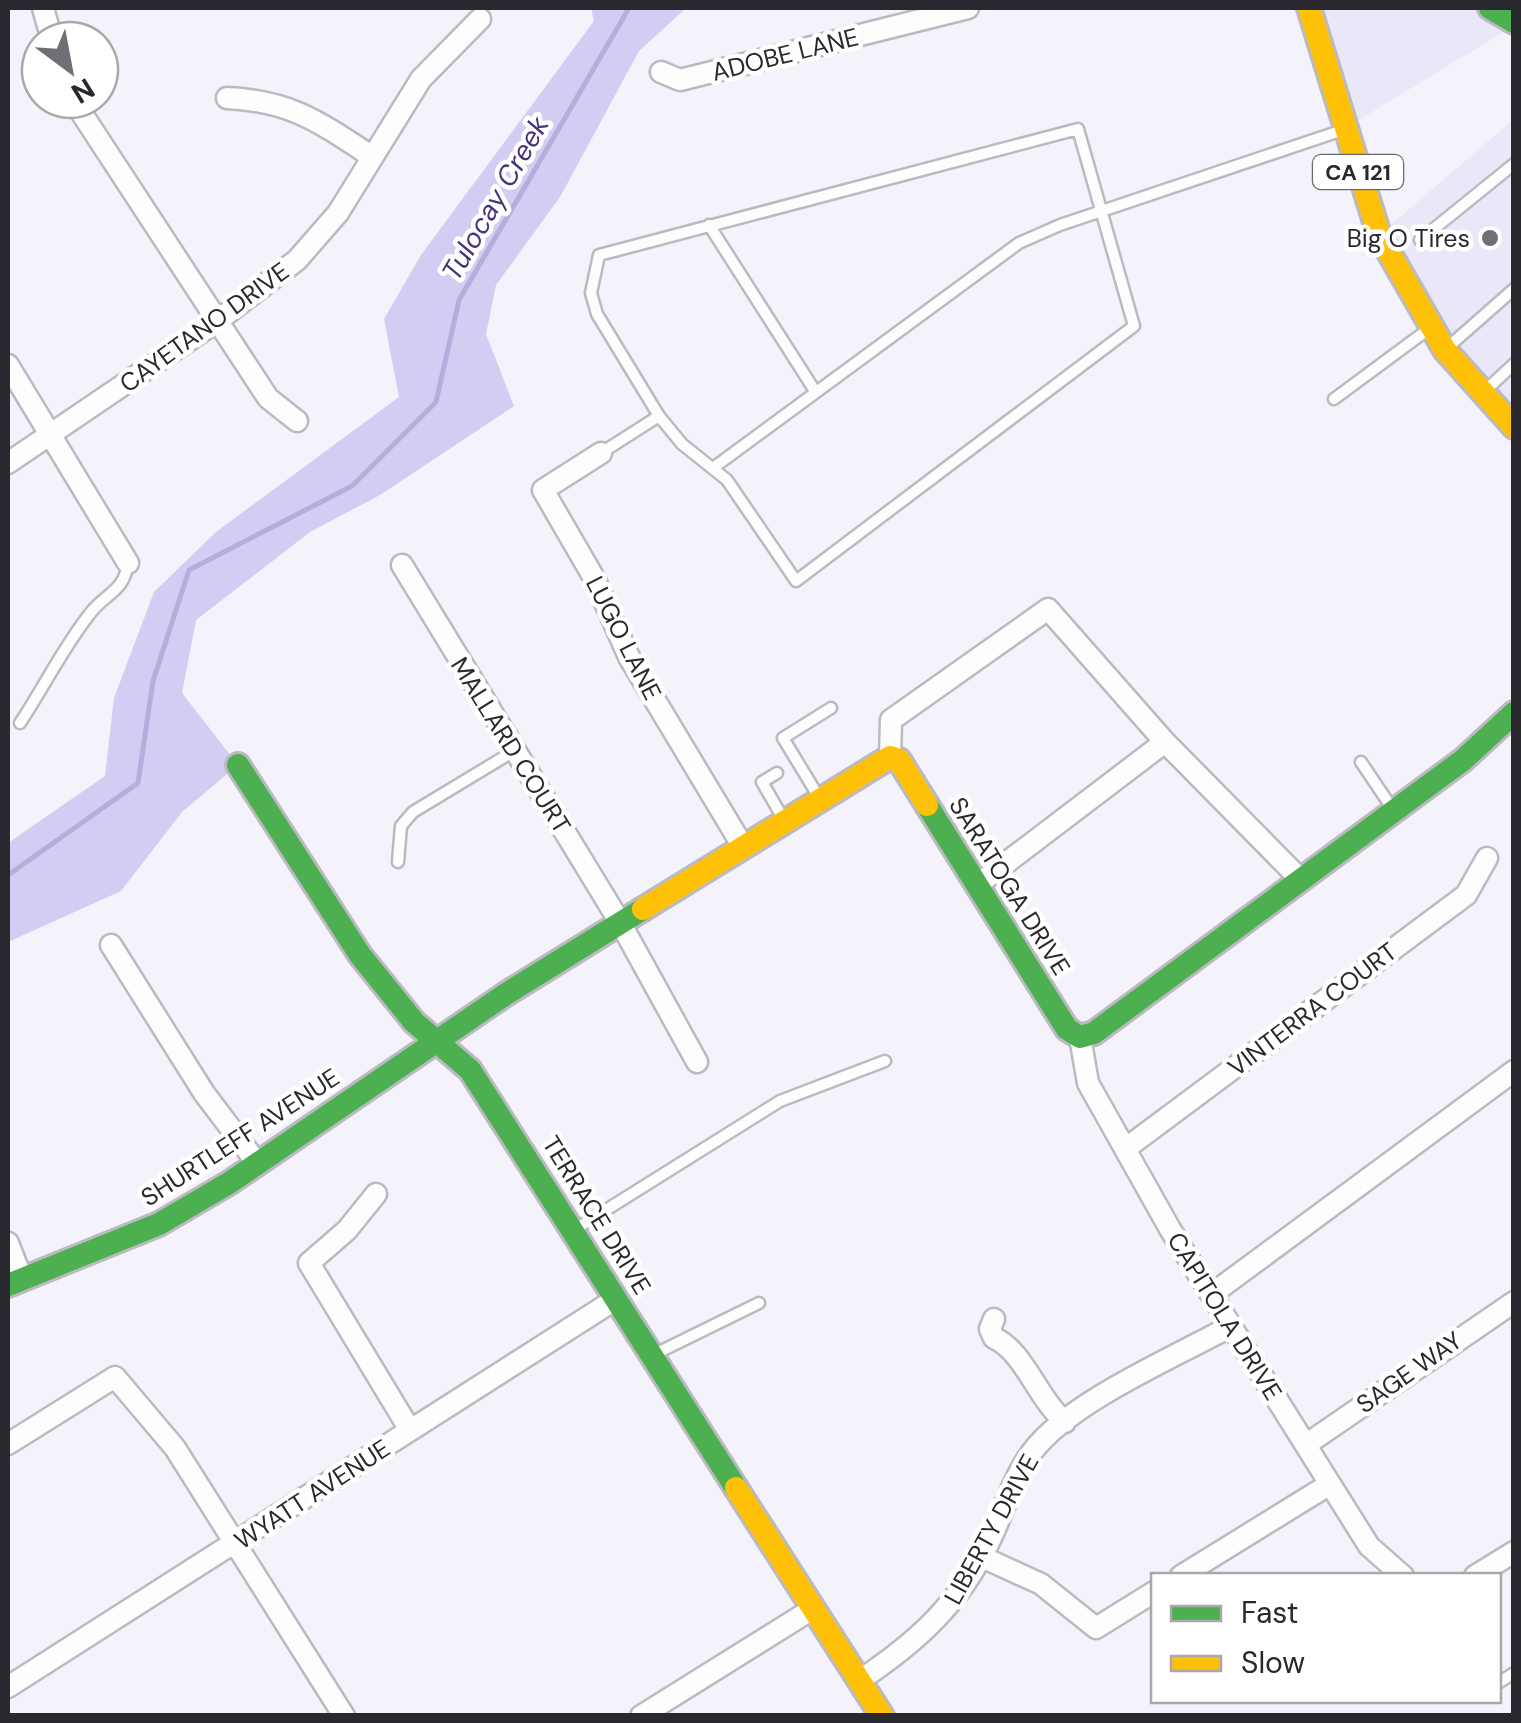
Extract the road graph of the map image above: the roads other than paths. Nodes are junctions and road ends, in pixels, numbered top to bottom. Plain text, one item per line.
1 (968, 8) edge
2 (1308, 8) edge
3 (1490, 8) edge
4 (480, 19) dead end
5 (1514, 22) edge
6 (661, 72) dead end
7 (227, 98) dead end
8 (87, 120) edge
9 (1344, 130) junction
10 (371, 156) junction
11 (1514, 164) edge
12 (1102, 212) junction
13 (709, 225) junction
14 (1420, 240) dead end
15 (1514, 289) edge
16 (216, 322) junction
17 (1431, 327) junction
18 (1446, 350) junction
19 (1514, 364) edge
20 (8, 365) edge
21 (815, 391) junction
22 (1483, 394) junction
23 (1334, 399) dead end
24 (659, 416) junction
25 (297, 421) dead end
26 (1514, 427) edge
27 (50, 436) junction
28 (601, 453) joint
29 (8, 464) edge
30 (713, 468) junction
31 (128, 563) joint
32 (402, 565) dead end
33 (831, 708) dead end
34 (1511, 721) edge
35 (20, 724) dead end
36 (1165, 742) junction
37 (515, 750) junction
38 (890, 757) junction
39 (1361, 762) dead end
40 (238, 765) dead end
41 (778, 773) dead end
42 (820, 799) junction
43 (1394, 811) junction
44 (784, 820) junction
45 (742, 845) junction
46 (1487, 858) dead end
47 (398, 862) dead end
48 (1301, 880) junction
49 (977, 885) junction
50 (621, 924) junction
51 (111, 945) dead end
52 (1080, 1037) junction
53 (438, 1040) junction
54 (884, 1061) dead end
55 (697, 1062) dead end
56 (1514, 1071) edge
57 (1125, 1149) junction
58 (257, 1163) junction
59 (376, 1194) dead end
60 (574, 1230) junction
61 (8, 1243) edge
62 (14, 1282) edge
63 (1212, 1294) junction
64 (616, 1298) junction
65 (1514, 1302) edge
66 (758, 1304) dead end
67 (994, 1319) dead end
68 (1232, 1326) junction
69 (652, 1355) junction
70 (1065, 1422) junction
71 (410, 1430) junction
72 (8, 1444) edge
73 (1306, 1444) junction
74 (1330, 1484) junction
75 (238, 1542) junction
76 (1514, 1552) edge
77 (982, 1557) junction
78 (1186, 1573) edge
79 (1400, 1573) edge
80 (1480, 1573) edge
81 (1151, 1594) edge
82 (814, 1608) junction
83 (860, 1680) junction
84 (8, 1687) edge
85 (344, 1716) edge
86 (641, 1716) edge
87 (882, 1716) edge

1 - 6 street, ADOBE LANE
2 - 9 street, CA 121
3 - 5 street
4 - 10 street, CAYETANO DRIVE
7 - 10 street
8 - 16 street
9 - 12 lane
9 - 17 street, CA 121
10 - 16 street, CAYETANO DRIVE
11 - 14 lane
12 - 13 lane
12 - 21 lane
12 - 30 lane
13 - 21 lane
13 - 24 lane
15 - 18 lane
16 - 25 street
16 - 27 street, CAYETANO DRIVE
17 - 18 street, CA 121
17 - 23 lane
18 - 22 street, CA 121
19 - 22 lane
20 - 27 street
21 - 30 lane
22 - 26 street, CA 121
24 - 28 lane
24 - 30 lane
27 - 29 street, CAYETANO DRIVE
27 - 31 street
28 - 45 street, LUGO LANE
31 - 35 lane
32 - 37 street, MALLARD COURT
33 - 42 lane
34 - 43 street
36 - 38 street
36 - 48 street
36 - 49 street
37 - 47 lane
37 - 50 street, MALLARD COURT
38 - 42 street
38 - 49 street, SARATOGA DRIVE
39 - 43 lane
40 - 53 street, TERRACE DRIVE
41 - 44 lane
42 - 44 street
43 - 48 street
44 - 45 street
45 - 50 street
46 - 57 street, VINTERRA COURT
48 - 52 street
49 - 52 street, SARATOGA DRIVE
50 - 53 street
50 - 55 street, MALLARD COURT
51 - 58 street
52 - 57 street, CAPITOLA DRIVE
53 - 58 street, SHURTLEFF AVENUE
53 - 60 street, TERRACE DRIVE
54 - 60 lane
56 - 63 street
57 - 63 street, CAPITOLA DRIVE
58 - 62 street, SHURTLEFF AVENUE
59 - 71 street
60 - 64 street, TERRACE DRIVE
61 - 62 street
63 - 68 street, CAPITOLA DRIVE
64 - 69 street, TERRACE DRIVE
64 - 71 street, WYATT AVENUE
65 - 73 street, SAGE WAY
66 - 69 lane
67 - 70 street
68 - 70 street, LIBERTY DRIVE
68 - 73 street, CAPITOLA DRIVE
69 - 82 street, TERRACE DRIVE
70 - 77 street, LIBERTY DRIVE
71 - 75 street, WYATT AVENUE
72 - 75 street
73 - 74 street, CAPITOLA DRIVE
74 - 78 street
74 - 79 street, CAPITOLA DRIVE
75 - 84 street, WYATT AVENUE
75 - 85 street
76 - 80 street
77 - 81 street
77 - 83 street, LIBERTY DRIVE
82 - 83 street, TERRACE DRIVE
82 - 86 street
83 - 87 street, TERRACE DRIVE

